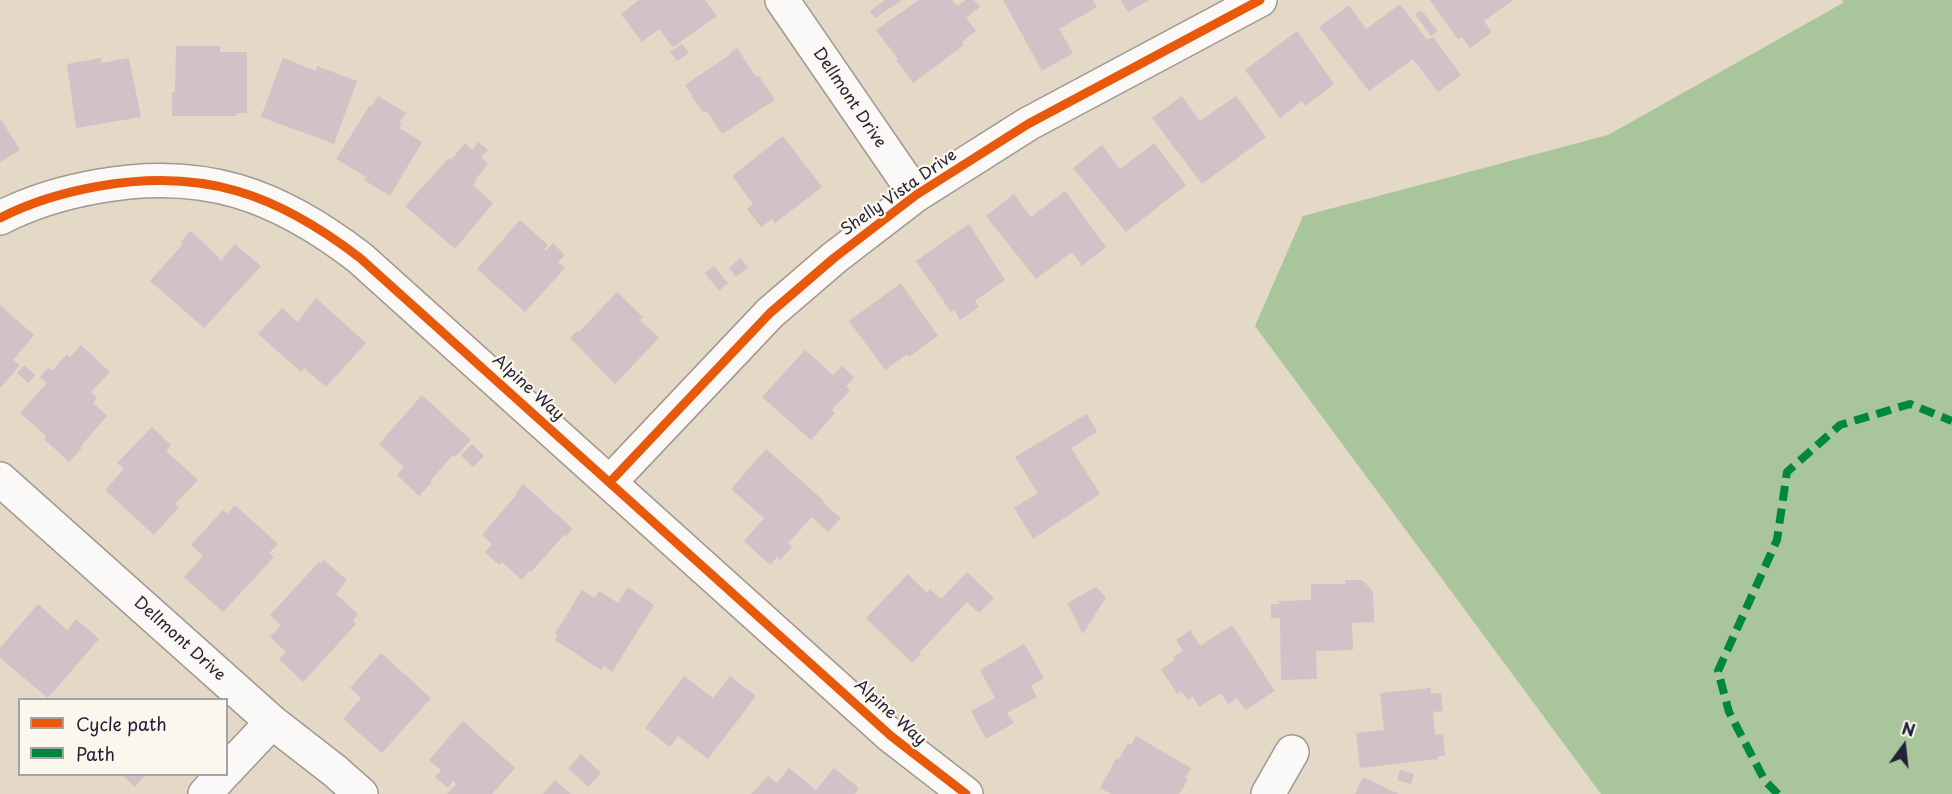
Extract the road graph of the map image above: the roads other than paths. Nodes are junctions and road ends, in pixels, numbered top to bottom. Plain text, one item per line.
1 (782, 0) edge
2 (1260, 0) edge
3 (916, 195) junction
4 (0, 218) edge
5 (0, 479) edge
6 (610, 482) junction
7 (272, 722) junction
8 (1292, 752) dead end
9 (228, 769) edge
10 (221, 776) edge
11 (205, 794) edge
12 (361, 794) edge
13 (966, 794) edge
14 (1268, 794) edge

1 - 3 street, Dellmont Drive
2 - 3 street, Shelly Vista Drive
3 - 6 street, Shelly Vista Drive
4 - 6 street, Alpine Way
5 - 7 street, Dellmont Drive
6 - 13 street, Alpine Way
7 - 9 street
7 - 12 street, Dellmont Drive
8 - 14 street
10 - 11 street

